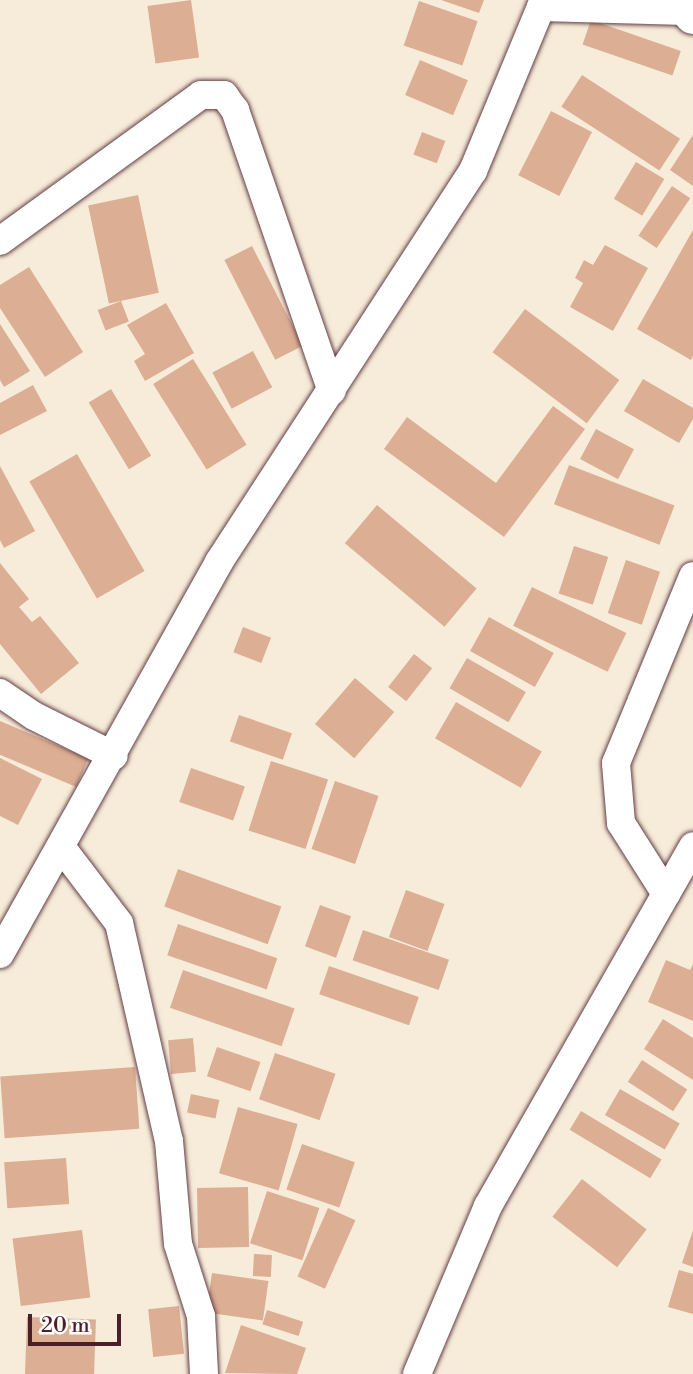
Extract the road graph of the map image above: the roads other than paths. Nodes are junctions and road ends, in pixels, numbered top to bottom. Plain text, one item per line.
1 (542, 3) edge
2 (687, 9) edge
3 (0, 241) edge
4 (332, 391) junction
5 (692, 579) edge
6 (0, 693) edge
7 (114, 756) junction
8 (693, 846) edge
9 (62, 848) junction
10 (666, 894) junction
11 (0, 954) edge
12 (204, 1374) edge
13 (416, 1374) edge

1 - 2 street
1 - 4 street
3 - 4 street
4 - 7 street
5 - 10 street
6 - 7 street
7 - 9 street
8 - 10 street
9 - 11 street
9 - 12 street
10 - 13 street

